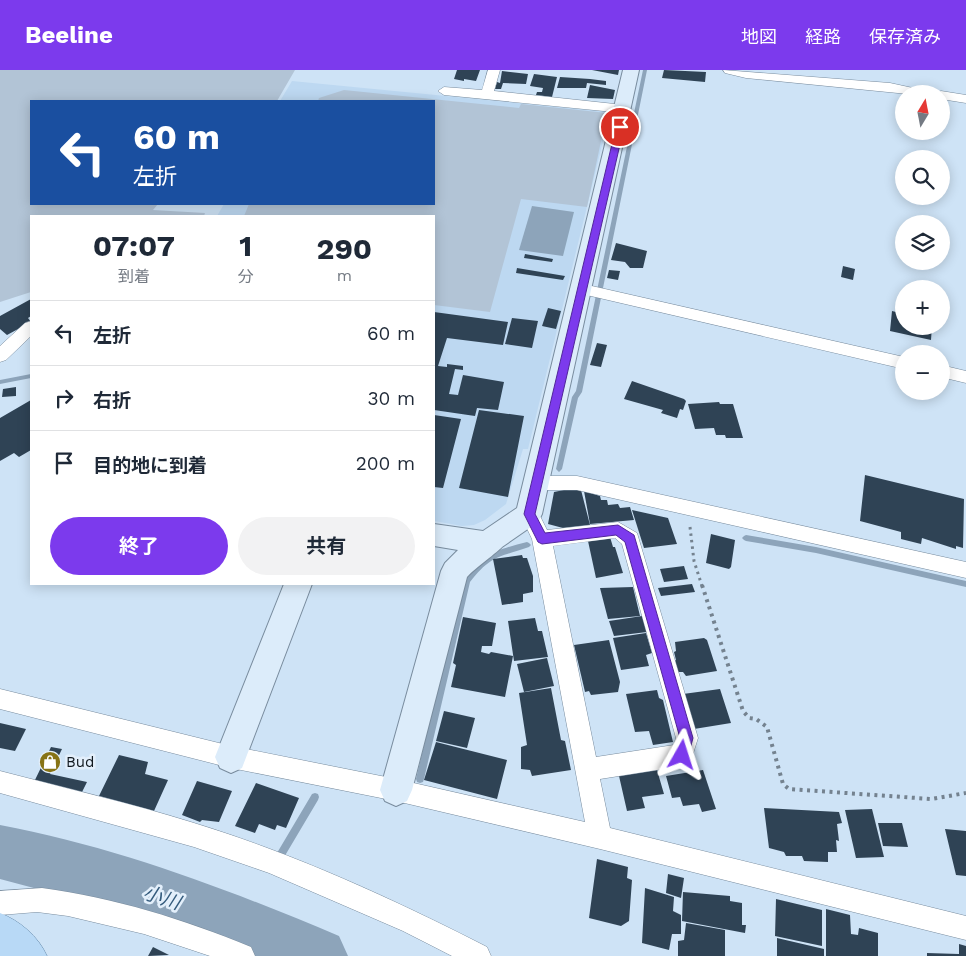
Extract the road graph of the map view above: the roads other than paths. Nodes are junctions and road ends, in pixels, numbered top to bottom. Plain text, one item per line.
1 (494, 70) edge
2 (631, 70) edge
3 (729, 70) edge
4 (895, 88) edge
5 (444, 91) dead end
6 (487, 94) junction
7 (950, 97) edge
8 (966, 100) edge
9 (624, 109) junction
10 (583, 289) junction
11 (30, 328) edge
12 (0, 356) edge
13 (895, 361) edge
14 (950, 373) edge
15 (966, 377) edge
16 (536, 483) junction
17 (536, 526) junction
18 (435, 535) edge
19 (490, 543) junction
20 (966, 570) edge
21 (298, 585) edge
22 (0, 699) edge
23 (231, 757) junction
24 (586, 770) junction
25 (0, 782) edge
26 (396, 790) junction
27 (600, 837) junction
28 (0, 902) edge
29 (966, 928) edge
30 (0, 931) edge
31 (28, 956) edge
32 (242, 956) edge
33 (478, 956) edge

1 - 6 street
2 - 9 street
3 - 4 street
5 - 6 street
6 - 9 street
7 - 8 street
9 - 10 street
10 - 13 street
10 - 16 street
11 - 12 street
14 - 15 street
16 - 17 street
16 - 20 street
17 - 19 street
17 - 24 street
17 - 24 street
18 - 19 street
19 - 26 street
21 - 23 street
22 - 23 street
23 - 26 street
24 - 27 street
25 - 33 street
26 - 27 street
27 - 29 street
28 - 32 street
30 - 31 main road

